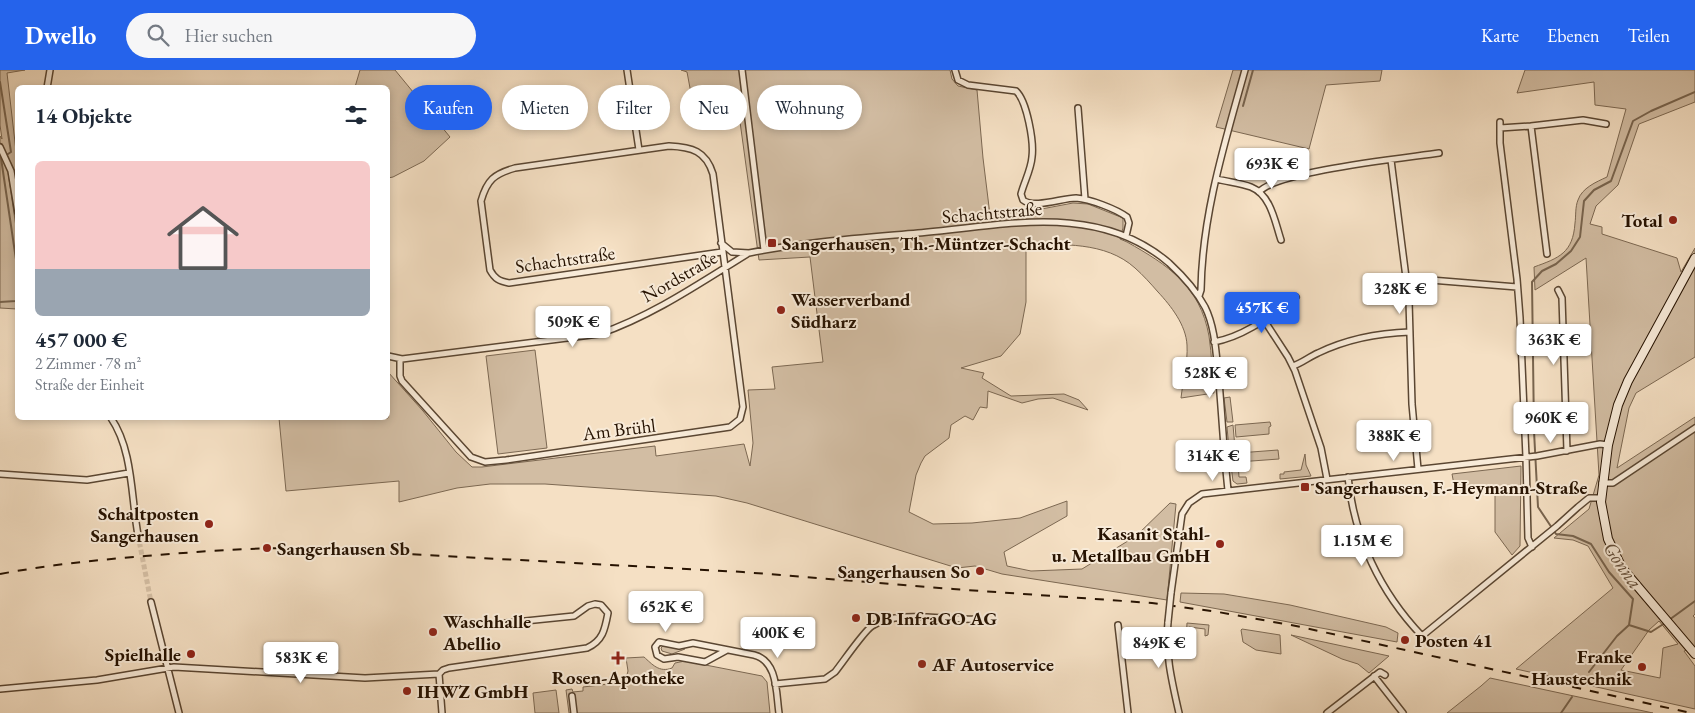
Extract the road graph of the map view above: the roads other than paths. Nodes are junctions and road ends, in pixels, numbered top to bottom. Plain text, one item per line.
1 (50, 70) edge
2 (627, 70) edge
3 (742, 70) edge
4 (955, 70) edge
5 (1245, 70) edge
6 (47, 85) edge
7 (1078, 108) dead end
8 (1500, 122) dead end
9 (1606, 124) dead end
10 (1531, 126) junction
11 (1500, 128) junction
12 (0, 147) edge
13 (639, 150) junction
14 (1438, 153) dead end
15 (1391, 160) junction
16 (1216, 179) junction
17 (1260, 192) junction
18 (15, 196) edge
19 (1085, 199) junction
20 (1126, 236) junction
21 (1281, 240) dead end
22 (721, 243) junction
23 (764, 250) junction
24 (722, 252) junction
25 (749, 253) junction
26 (1547, 254) dead end
27 (1695, 258) edge
28 (724, 268) junction
29 (1406, 278) junction
30 (1518, 288) junction
31 (1558, 290) dead end
32 (1199, 296) junction
33 (1296, 297) dead end
34 (1264, 320) junction
35 (1410, 332) junction
36 (1214, 342) junction
37 (390, 356) edge
38 (400, 359) junction
39 (1293, 366) junction
40 (112, 420) edge
41 (1695, 428) edge
42 (1608, 445) junction
43 (1567, 451) junction
44 (1532, 456) junction
45 (1418, 469) junction
46 (129, 473) junction
47 (0, 474) edge
48 (1348, 477) junction
49 (1327, 479) junction
50 (1602, 483) junction
51 (1228, 490) junction
52 (1601, 498) junction
53 (138, 535) tunnel mouth
54 (1532, 547) junction
55 (151, 602) tunnel mouth
56 (976, 619) dead end
57 (487, 625) dead end
58 (1118, 625) dead end
59 (727, 650) junction
60 (1695, 654) edge
61 (167, 668) junction
62 (439, 674) junction
63 (1374, 676) junction
64 (1385, 676) dead end
65 (775, 684) junction
66 (0, 689) edge
67 (572, 696) dead end
68 (179, 713) edge
69 (442, 713) edge
70 (574, 713) edge
71 (779, 713) edge
72 (1128, 713) edge
73 (1179, 713) edge
74 (1326, 713) edge
75 (1402, 713) edge

1 - 6 street
2 - 13 street
3 - 23 street
4 - 19 street
5 - 16 street
7 - 19 street
8 - 11 street
9 - 10 street
10 - 11 street
10 - 26 street
11 - 30 street
12 - 18 street
13 - 22 street, Schachtstraße
13 - 24 street, Schachtstraße
14 - 15 street
15 - 17 street
15 - 29 street
16 - 17 street
16 - 32 street
17 - 21 street
19 - 20 street
20 - 23 street, Schachtstraße
20 - 32 street, Schachtstraße
22 - 24 street, Schachtstraße
22 - 25 street, Schachtstraße
23 - 25 street, Schachtstraße
24 - 28 street, Schachtstraße
25 - 28 street, Nordstraße
27 - 42 main road
28 - 38 street, Nordstraße
28 - 38 street, Am Brühl
29 - 30 street
29 - 35 street
30 - 44 street
31 - 43 street
32 - 36 street, Schachtstraße
33 - 34 street
34 - 36 street
34 - 39 street
35 - 39 street
35 - 45 street
36 - 51 street, Schachtstraße
37 - 38 street, Nordstraße
39 - 49 street
40 - 46 street
41 - 50 street
42 - 43 street
42 - 50 main road
43 - 44 street
44 - 45 street
44 - 54 street
45 - 48 street
46 - 47 street
46 - 53 street
48 - 49 street
48 - 54 street
49 - 51 street
50 - 52 main road
51 - 73 street, bridge
52 - 54 street
52 - 60 main road
55 - 61 street
56 - 65 street
57 - 62 street
58 - 72 street
59 - 59 street
59 - 65 street
61 - 62 street
61 - 66 street
61 - 68 street
62 - 69 street
63 - 64 street
63 - 74 street
63 - 75 street
65 - 71 street
67 - 70 street

